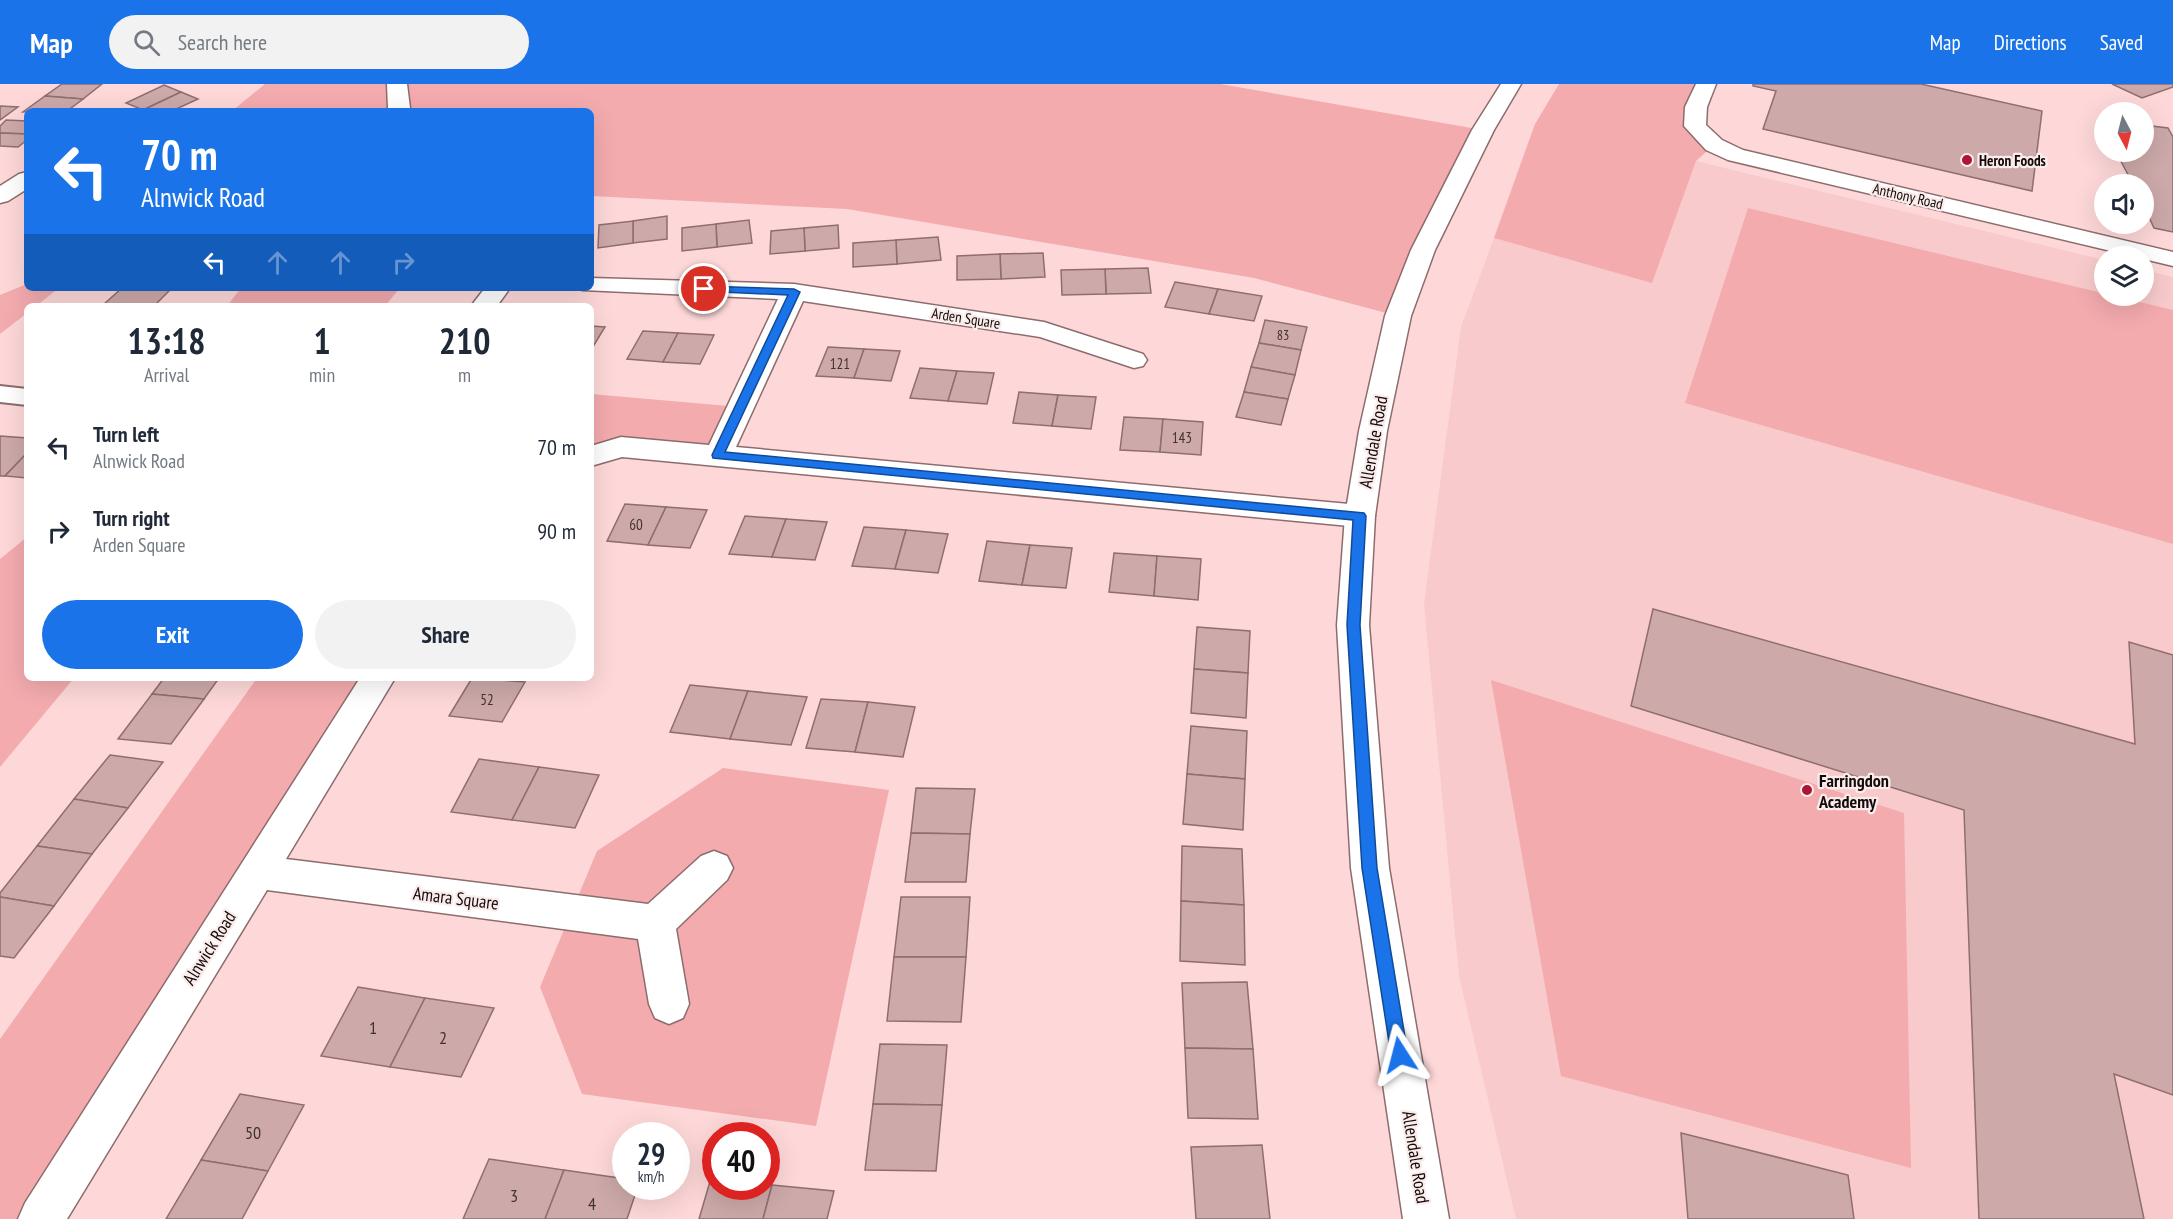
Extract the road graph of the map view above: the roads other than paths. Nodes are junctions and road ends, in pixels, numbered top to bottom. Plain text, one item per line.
1 (397, 84) edge
2 (1511, 84) edge
3 (1706, 84) edge
4 (399, 108) edge
5 (24, 181) edge
6 (0, 196) edge
7 (2173, 259) edge
8 (594, 285) edge
9 (496, 291) edge
10 (794, 292) junction
11 (486, 303) edge
12 (1134, 360) dead end
13 (0, 394) edge
14 (24, 397) edge
15 (594, 455) edge
16 (718, 455) junction
17 (1360, 516) junction
18 (376, 681) edge
19 (714, 868) dead end
20 (257, 872) junction
21 (655, 923) junction
22 (669, 1004) dead end
23 (41, 1219) edge
24 (1426, 1219) edge

1 - 4 street
2 - 17 street, Allendale Road
3 - 7 street, Anthony Road
5 - 6 street
8 - 10 street, Arden Square
9 - 11 street
10 - 12 street, Arden Square
10 - 16 street
13 - 14 lane
15 - 16 street
16 - 17 street
17 - 24 street, Allendale Road
18 - 20 street, Alnwick Road
19 - 21 street
20 - 21 street, Amara Square
20 - 23 street, Alnwick Road
21 - 22 street

